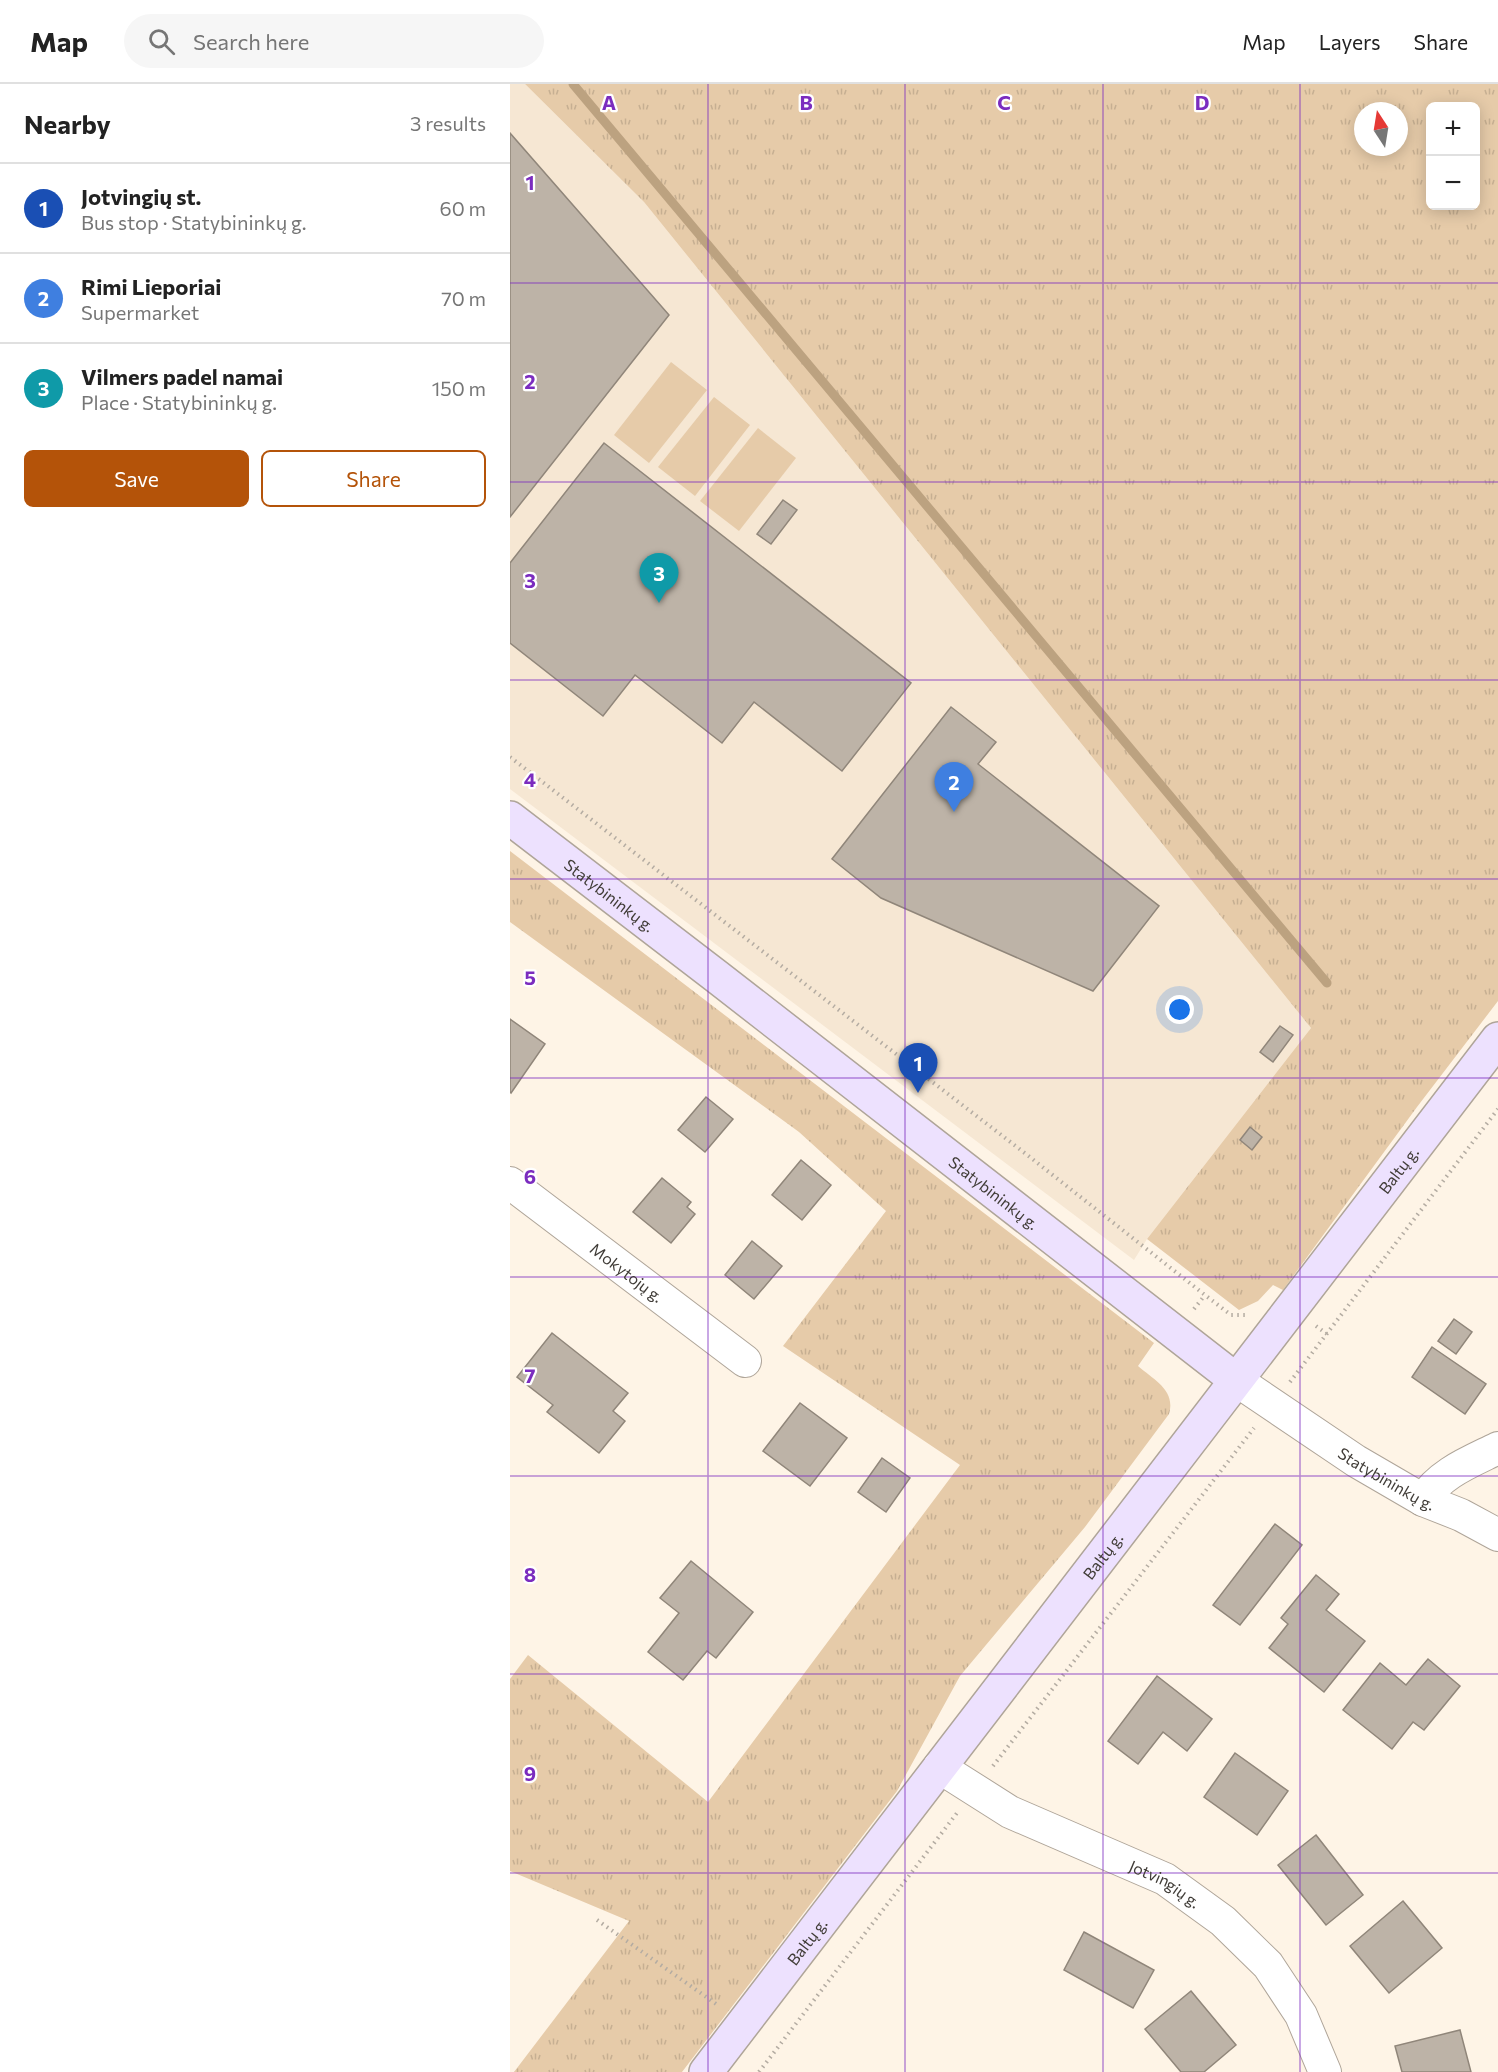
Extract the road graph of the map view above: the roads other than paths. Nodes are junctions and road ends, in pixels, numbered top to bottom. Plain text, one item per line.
1 (510, 818) edge
2 (1498, 1039) edge
3 (510, 1183) edge
4 (745, 1361) dead end
5 (1236, 1380) junction
6 (1498, 1448) edge
7 (1423, 1500) junction
8 (1498, 1535) edge
9 (939, 1767) junction
10 (706, 2072) edge
11 (1325, 2072) edge

1 - 5 main road, Statybininkų g.
2 - 5 main road, Baltų g.
3 - 4 street, Mokytojų g.
5 - 7 street, Statybininkų g.
5 - 9 main road, Baltų g.
6 - 7 street
7 - 8 street, Statybininkų g.
9 - 10 main road, Baltų g.
9 - 11 street, Jotvingių g.

